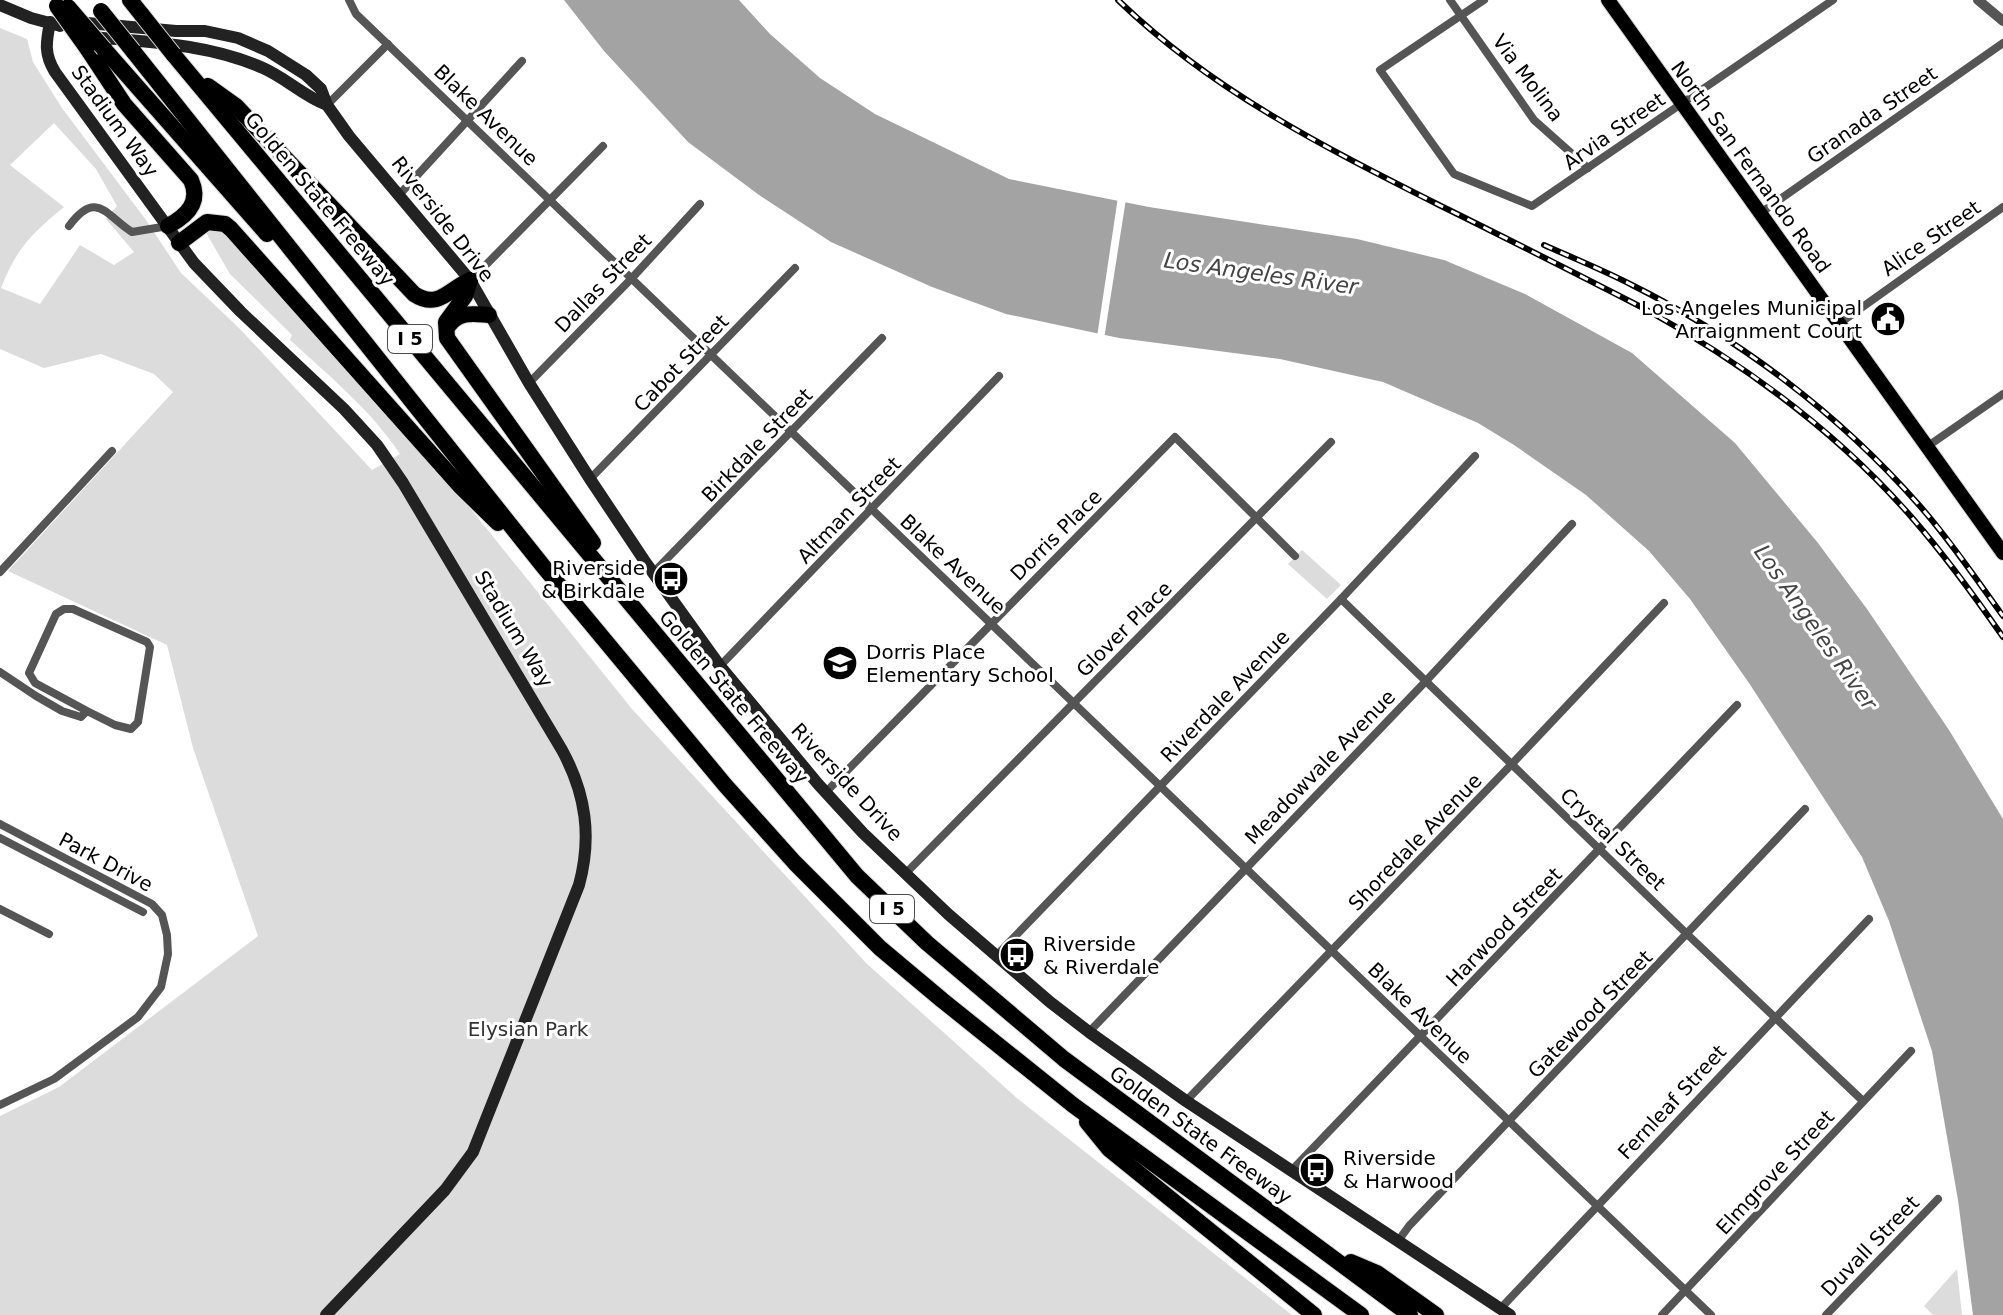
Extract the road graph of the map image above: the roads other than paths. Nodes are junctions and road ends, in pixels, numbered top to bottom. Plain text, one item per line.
1 (130, 0) edge
2 (349, 0) edge
3 (1450, 0) edge
4 (1484, 0) edge
5 (1608, 0) edge
6 (1833, 0) edge
7 (1978, 0) edge
8 (60, 3) edge
9 (0, 5) edge
10 (97, 5) edge
11 (1461, 15) junction
12 (2003, 21) edge
13 (55, 24) junction
14 (2003, 43) edge
15 (388, 44) junction
16 (522, 61) dead end
17 (190, 74) junction
18 (1680, 104) junction
19 (327, 105) junction
20 (468, 121) junction
21 (603, 146) dead end
22 (1588, 168) junction
23 (400, 194) junction
24 (550, 198) junction
25 (700, 204) dead end
26 (2003, 207) edge
27 (1759, 214) junction
28 (69, 226) dead end
29 (168, 226) junction
30 (179, 243) junction
31 (795, 268) dead end
32 (632, 278) junction
33 (470, 280) junction
34 (328, 294) junction
35 (489, 315) junction
36 (1840, 323) junction
37 (445, 330) junction
38 (882, 338) dead end
39 (712, 355) junction
40 (999, 376) dead end
41 (529, 383) junction
42 (2003, 394) edge
43 (792, 433) junction
44 (1331, 442) dead end
45 (1928, 446) junction
46 (112, 451) dead end
47 (1475, 456) dead end
48 (590, 479) junction
49 (872, 509) junction
50 (1257, 517) junction
51 (1572, 524) dead end
52 (2003, 553) edge
53 (1295, 556) dead end
54 (543, 566) junction
55 (0, 572) edge
56 (653, 573) junction
57 (1341, 599) junction
58 (1664, 603) dead end
59 (992, 622) junction
60 (647, 624) junction
61 (720, 666) junction
62 (0, 672) edge
63 (1426, 681) junction
64 (1075, 702) junction
65 (1737, 705) dead end
66 (87, 711) junction
67 (1512, 764) junction
68 (1160, 786) junction
69 (825, 793) junction
70 (1805, 809) dead end
71 (0, 824) edge
72 (0, 838) edge
73 (1601, 849) junction
74 (1245, 867) junction
75 (906, 873) junction
76 (0, 909) edge
77 (143, 912) dead end
78 (1869, 919) dead end
79 (49, 934) dead end
80 (1688, 935) junction
81 (1332, 951) junction
82 (996, 956) junction
83 (1775, 1016) junction
84 (1089, 1032) junction
85 (1420, 1036) junction
86 (1911, 1051) dead end
87 (1186, 1101) junction
88 (1863, 1101) junction
89 (0, 1105) edge
90 (1073, 1105) junction
91 (1509, 1121) junction
92 (1293, 1169) junction
93 (1938, 1199) dead end
94 (1597, 1205) junction
95 (1398, 1241) junction
96 (1324, 1250) junction
97 (1280, 1287) junction
98 (1687, 1291) junction
99 (1505, 1312) edge
100 (326, 1315) edge
101 (1314, 1315) edge
102 (1328, 1315) edge
103 (1361, 1315) edge
104 (1410, 1315) edge
105 (1436, 1315) edge
106 (1662, 1315) edge
107 (1711, 1315) edge
108 (1826, 1315) edge

1 - 17 highway, Golden State Freeway / I 5, bridge
2 - 15 street, Blake Avenue
3 - 11 street, Via Molina
4 - 11 street
5 - 18 main road, North San Fernando Road
6 - 18 street, Arvia Street
7 - 12 street
8 - 29 highway, bridge
8 - 34 highway, bridge
9 - 13 main road, Riverside Drive
10 - 34 highway, I 5, bridge
11 - 22 street, Via Molina
11 - 22 street, Arvia Street
13 - 19 main road, Riverside Drive
13 - 19 main road, Riverside Drive
13 - 29 main road, Stadium Way
14 - 27 street, Granada Street
15 - 19 street
15 - 20 street, Blake Avenue
16 - 20 street
17 - 33 highway
17 - 60 highway, Golden State Freeway / I 5
18 - 22 street, Arvia Street
18 - 27 main road, North San Fernando Road
19 - 23 main road, Riverside Drive
20 - 23 street
20 - 24 street, Blake Avenue
21 - 24 street
23 - 33 main road, Riverside Drive
24 - 32 street, Blake Avenue
24 - 33 street
25 - 32 street, Dallas Street
26 - 36 street, Alice Street
27 - 36 main road, North San Fernando Road
28 - 29 street
29 - 30 main road, Stadium Way
30 - 54 highway
30 - 100 main road, Stadium Way
31 - 39 street, Cabot Street
32 - 39 street, Blake Avenue
32 - 41 street, Dallas Street
33 - 35 main road, Riverside Drive
33 - 37 highway
34 - 54 highway, I 5
35 - 37 highway
35 - 41 main road, Riverside Drive
36 - 45 main road, North San Fernando Road
37 - 60 highway
38 - 43 street, Birkdale Street
39 - 43 street, Blake Avenue
39 - 48 street, Cabot Street
40 - 49 street, Altman Street
41 - 48 main road, Riverside Drive
42 - 45 street
43 - 49 street, Blake Avenue
43 - 56 street, Birkdale Street
44 - 50 street, Glover Place
45 - 52 main road, North San Fernando Road
46 - 55 street
47 - 57 street, Riverdale Avenue
48 - 56 main road, Riverside Drive
49 - 59 street, Blake Avenue
49 - 61 street, Altman Street
50 - 53 street
50 - 59 street, Dorris Place
50 - 64 street, Glover Place
51 - 63 street, Meadowvale Avenue
54 - 90 highway, I 5
56 - 61 main road, Riverside Drive
57 - 63 street, Crystal Street
57 - 68 street, Riverdale Avenue
58 - 67 street, Shoredale Avenue
59 - 64 street, Blake Avenue
59 - 69 street, Dorris Place
60 - 96 highway, Golden State Freeway / I 5
61 - 69 main road, Riverside Drive
62 - 66 street
63 - 67 street, Crystal Street
63 - 74 street, Meadowvale Avenue
64 - 68 street, Blake Avenue
64 - 75 street, Glover Place
65 - 73 street, Harwood Street
66 - 66 street
67 - 73 street, Crystal Street
67 - 81 street, Shoredale Avenue
68 - 74 street, Blake Avenue
68 - 82 street, Riverdale Avenue
69 - 75 main road, Riverside Drive
70 - 80 street, Gatewood Street
71 - 89 street, Park Drive
72 - 77 street
73 - 80 street, Crystal Street
73 - 85 street, Harwood Street
74 - 81 street, Blake Avenue
74 - 84 street, Meadowvale Avenue
75 - 82 main road, Riverside Drive
76 - 79 street
78 - 83 street, Fernleaf Street
80 - 83 street, Crystal Street
80 - 91 street, Gatewood Street
81 - 85 street, Blake Avenue
81 - 87 street, Shoredale Avenue
82 - 84 main road, Riverside Drive
83 - 88 street, Crystal Street
83 - 94 street, Fernleaf Street
84 - 87 main road, Riverside Drive
85 - 91 street, Blake Avenue
85 - 92 street, Harwood Street
86 - 88 street, Elmgrove Street
87 - 92 main road, Riverside Drive
88 - 98 street, Elmgrove Street
90 - 97 highway
90 - 103 highway, I 5
91 - 94 street, Blake Avenue
91 - 95 street, Gatewood Street
92 - 95 main road, Riverside Drive
93 - 108 street, Duvall Street
94 - 98 street, Blake Avenue
94 - 99 street, Fernleaf Street
95 - 99 main road, Riverside Drive
96 - 104 highway, Golden State Freeway / I 5
96 - 105 highway
97 - 101 highway
97 - 102 highway
98 - 106 street, Elmgrove Street
98 - 107 street, Blake Avenue

